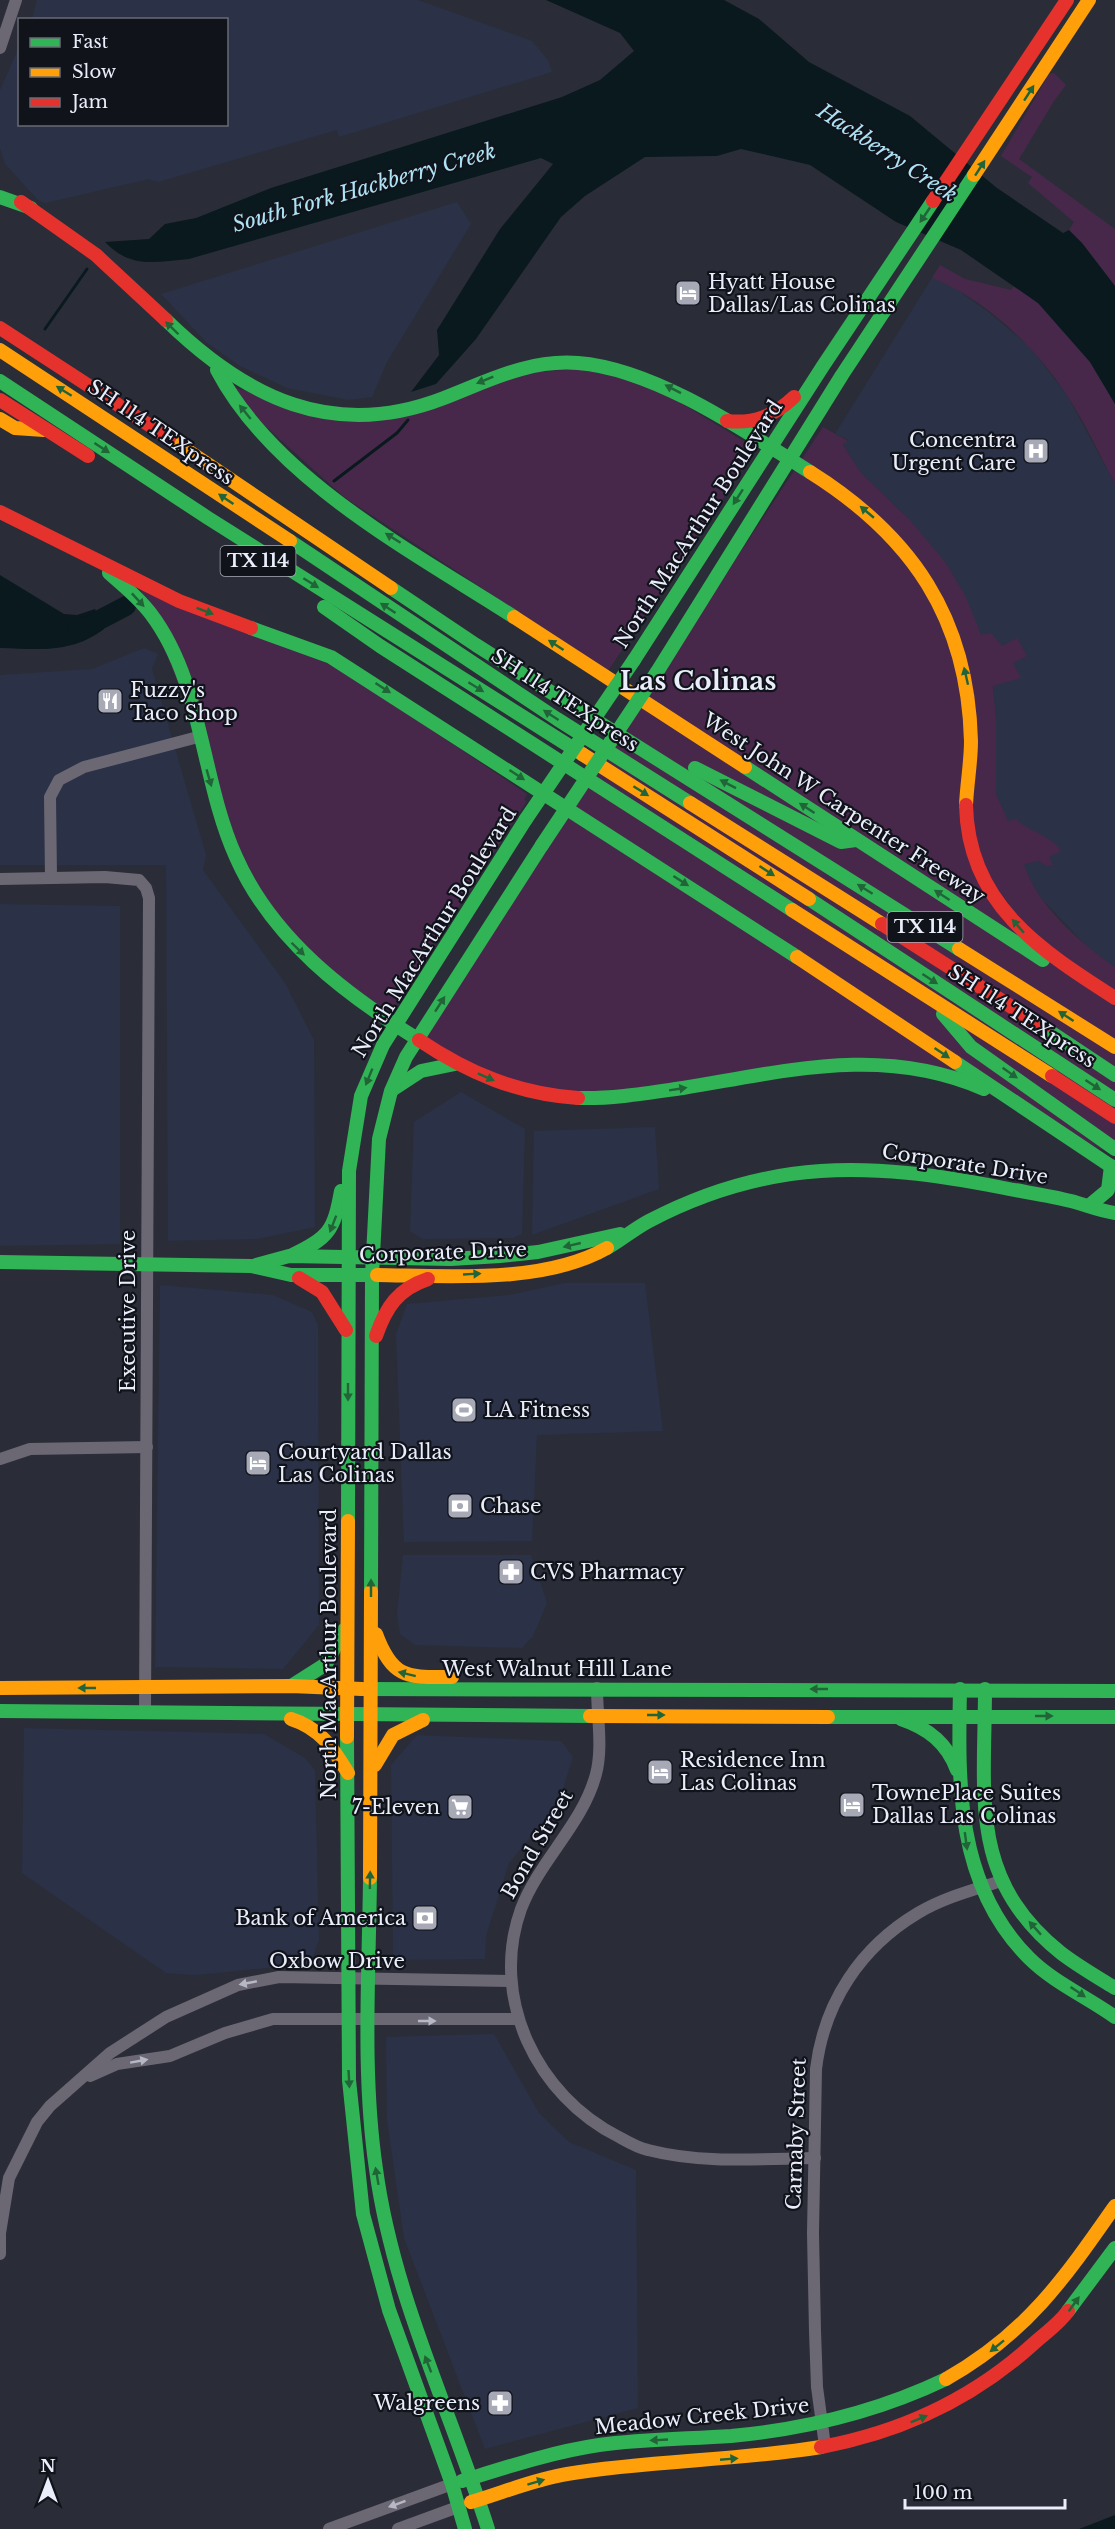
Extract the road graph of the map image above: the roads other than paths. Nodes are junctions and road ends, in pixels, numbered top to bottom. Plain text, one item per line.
1 (15, 0) edge
2 (1067, 0) edge
3 (1089, 0) edge
4 (0, 48) edge
5 (0, 189) edge
6 (0, 197) edge
7 (31, 208) junction
8 (871, 296) junction
9 (0, 312) edge
10 (0, 328) edge
11 (0, 350) edge
12 (823, 366) junction
13 (216, 367) junction
14 (0, 381) edge
15 (101, 392) junction
16 (0, 400) edge
17 (818, 413) junction
18 (0, 419) edge
19 (723, 420) junction
20 (46, 430) junction
21 (770, 448) junction
22 (788, 459) junction
23 (0, 512) edge
24 (94, 560) junction
25 (476, 645) junction
26 (198, 737) junction
27 (856, 840) junction
28 (51, 877) junction
29 (0, 879) edge
30 (1115, 998) edge
31 (931, 999) junction
32 (1115, 1006) edge
33 (1017, 1009) junction
34 (395, 1025) junction
35 (417, 1038) junction
36 (1115, 1047) edge
37 (1115, 1060) edge
38 (455, 1064) junction
39 (1115, 1075) edge
40 (391, 1091) junction
41 (1115, 1100) edge
42 (1030, 1111) junction
43 (1115, 1117) edge
44 (1115, 1149) edge
45 (1113, 1167) edge
46 (349, 1171) junction
47 (1090, 1205) junction
48 (1115, 1213) edge
49 (629, 1232) junction
50 (538, 1252) junction
51 (289, 1256) junction
52 (372, 1258) junction
53 (348, 1259) junction
54 (0, 1262) edge
55 (148, 1266) junction
56 (251, 1266) junction
57 (539, 1268) junction
58 (290, 1275) junction
59 (348, 1275) junction
60 (372, 1275) junction
61 (443, 1276) junction
62 (348, 1333) junction
63 (372, 1351) junction
64 (147, 1447) junction
65 (0, 1459) edge
66 (371, 1619) junction
67 (348, 1620) junction
68 (291, 1686) junction
69 (0, 1688) edge
70 (145, 1688) junction
71 (348, 1688) junction
72 (526, 1688) junction
73 (597, 1688) junction
74 (371, 1689) junction
75 (960, 1689) junction
76 (985, 1689) junction
77 (1115, 1691) edge
78 (0, 1711) edge
79 (145, 1712) junction
80 (273, 1714) junction
81 (349, 1715) junction
82 (440, 1715) junction
83 (597, 1715) junction
84 (372, 1716) junction
85 (882, 1716) junction
86 (959, 1716) junction
87 (986, 1716) junction
88 (1115, 1717) edge
89 (349, 1774) junction
90 (372, 1774) junction
91 (960, 1782) junction
92 (1001, 1881) junction
93 (979, 1888) junction
94 (347, 1978) junction
95 (369, 1980) junction
96 (511, 1981) junction
97 (1115, 1988) edge
98 (1115, 2017) edge
99 (517, 2019) junction
100 (347, 2020) junction
101 (368, 2021) junction
102 (84, 2079) junction
103 (815, 2158) junction
104 (1115, 2205) edge
105 (1115, 2248) edge
106 (0, 2254) edge
107 (821, 2424) junction
108 (825, 2446) junction
109 (472, 2478) junction
110 (452, 2484) junction
111 (480, 2499) junction
112 (458, 2507) junction
113 (330, 2529) edge
114 (398, 2529) edge
115 (465, 2529) edge
116 (488, 2529) edge

1 - 4 street
2 -> 8 main road, North MacArthur Boulevard
17 -> 3 main road, North MacArthur Boulevard
5 - 7 main road, West John W Carpenter Freeway
6 - 7 main road
13 -> 7 main road, West John W Carpenter Freeway
8 - 12 main road, North MacArthur Boulevard
8 - 17 main road
9 - 15 main road
10 - 15 main road, TX 114
33 -> 11 main road, SH 114 TEXpress
12 - 19 main road
12 - 21 main road, North MacArthur Boulevard
19 -> 13 main road
27 -> 13 main road, West John W Carpenter Freeway
14 -> 41 main road, SH 114 TEXpress
15 - 25 main road, TX 114
16 - 20 main road, TX 114
17 - 22 main road, North MacArthur Boulevard
18 - 20 main road
19 - 21 main road
20 - 31 main road, TX 114
21 - 22 main road
21 -> 34 main road, North MacArthur Boulevard, bridge
30 -> 22 main road
35 -> 22 main road, North MacArthur Boulevard, bridge
23 - 24 main road
24 -> 26 main road
24 -> 42 main road
27 -> 25 main road
36 -> 25 main road, TX 114
26 - 28 street
26 -> 34 main road
32 -> 27 main road, West John W Carpenter Freeway
28 - 29 street
28 - 55 street, Executive Drive
31 - 43 main road, TX 114
31 -> 44 main road
33 - 37 main road
33 - 39 main road, SH 114 TEXpress
34 - 35 main road
34 -> 46 main road, North MacArthur Boulevard
35 - 38 main road
35 - 40 main road, North MacArthur Boulevard
38 - 40 main road
38 -> 42 main road
40 - 52 main road, North MacArthur Boulevard
42 - 45 main road
45 - 47 main road
46 -> 51 main road
46 - 53 main road, North MacArthur Boulevard
47 - 48 main road, Corporate Drive
47 - 49 main road, Corporate Drive
49 -> 50 main road, Corporate Drive
49 - 57 main road, Corporate Drive
50 - 52 main road, Corporate Drive
50 - 57 main road
51 - 53 main road, Corporate Drive
51 - 56 main road, Corporate Drive
52 - 53 main road, Corporate Drive
52 - 60 main road, North MacArthur Boulevard
53 - 59 main road, North MacArthur Boulevard
54 - 55 main road, Corporate Drive
55 - 56 main road, Corporate Drive
55 - 64 street, Executive Drive
56 - 58 main road, Corporate Drive
61 -> 57 main road, Corporate Drive
58 - 59 main road, Corporate Drive
58 - 62 main road
59 - 60 main road, Corporate Drive
59 - 62 main road, North MacArthur Boulevard
60 - 61 main road, Corporate Drive
60 - 63 main road, North MacArthur Boulevard
61 - 63 main road
62 -> 67 main road, North MacArthur Boulevard
66 -> 63 main road, North MacArthur Boulevard
64 - 65 street
64 - 70 street, Executive Drive
72 -> 66 main road
66 - 74 main road, North MacArthur Boulevard
67 - 68 main road
67 - 71 main road, North MacArthur Boulevard
68 - 70 main road, West Walnut Hill Lane
68 - 71 main road, West Walnut Hill Lane
70 -> 69 main road, West Walnut Hill Lane
70 - 79 street, Executive Drive
71 - 74 main road, West Walnut Hill Lane
71 - 81 main road, North MacArthur Boulevard
72 - 73 main road, West Walnut Hill Lane
72 - 74 main road, West Walnut Hill Lane
75 -> 73 main road, West Walnut Hill Lane
73 - 83 street, Bond Street
74 - 84 main road, North MacArthur Boulevard
75 - 76 main road, West Walnut Hill Lane
75 - 86 main road
76 - 77 main road, West Walnut Hill Lane
76 - 87 main road
78 - 79 main road
79 - 80 main road
80 - 81 main road
80 - 89 main road
81 - 84 main road
81 - 89 main road, North MacArthur Boulevard
82 - 83 main road
82 - 84 main road
82 - 90 main road
83 -> 85 main road
83 - 96 street, Bond Street
84 - 90 main road, North MacArthur Boulevard
85 - 86 main road
85 - 91 main road
86 - 87 main road
86 - 91 main road
87 -> 88 main road
87 - 92 main road
89 - 94 main road, North MacArthur Boulevard
95 -> 90 main road, North MacArthur Boulevard
91 -> 93 main road
92 - 93 street, Carnaby Street
97 -> 92 main road
93 -> 98 main road
93 - 103 street, Carnaby Street
94 - 95 street, Oxbow Drive
94 - 100 main road, North MacArthur Boulevard
94 -> 102 street, Oxbow Drive
95 - 96 street, Oxbow Drive
95 - 101 main road, North MacArthur Boulevard
96 - 99 street, Bond Street
101 -> 99 street, Oxbow Drive
99 - 103 street, Bond Street
100 - 101 street, Oxbow Drive
102 -> 100 street, Oxbow Drive
100 -> 110 main road, North MacArthur Boulevard
109 -> 101 main road, North MacArthur Boulevard
102 - 106 street, Oxbow Drive
103 - 107 street, Carnaby Street
104 -> 107 main road, Meadow Creek Drive
108 -> 105 main road
107 - 108 street, Carnaby Street
107 -> 109 main road, Meadow Creek Drive
111 -> 108 main road
109 - 110 main road, Meadow Creek Drive
109 - 111 main road, North MacArthur Boulevard
110 - 112 main road, North MacArthur Boulevard
110 -> 113 street, Meadow Creek Drive
111 - 112 main road
111 - 116 main road, North MacArthur Boulevard
112 - 114 street
112 - 115 main road, North MacArthur Boulevard

